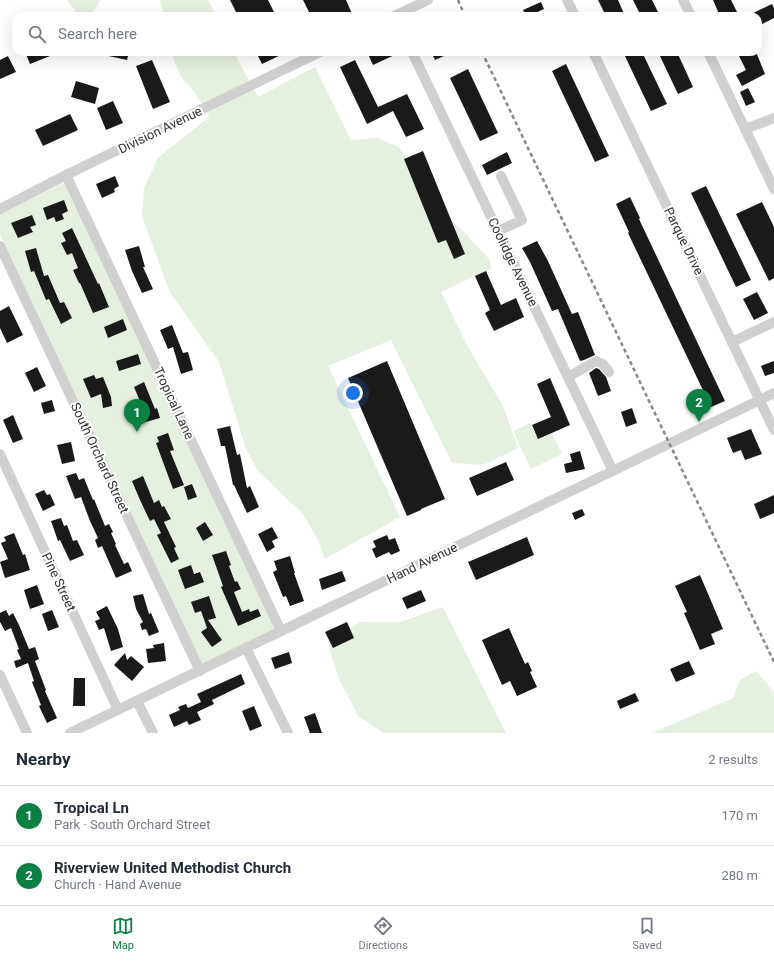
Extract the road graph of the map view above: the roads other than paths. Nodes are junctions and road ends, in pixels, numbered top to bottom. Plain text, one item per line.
1 (428, 0) edge
2 (567, 0) edge
3 (683, 0) edge
4 (402, 12) edge
5 (573, 12) edge
6 (689, 12) edge
7 (312, 56) edge
8 (414, 56) edge
9 (595, 56) edge
10 (710, 56) edge
11 (774, 118) edge
12 (745, 129) junction
13 (66, 175) junction
14 (501, 176) dead end
15 (774, 189) edge
16 (0, 209) edge
17 (498, 231) junction
18 (0, 246) edge
19 (774, 322) edge
20 (732, 342) junction
21 (609, 372) dead end
22 (568, 377) junction
23 (774, 393) edge
24 (760, 400) junction
25 (774, 430) edge
26 (0, 454) edge
27 (613, 471) junction
28 (281, 631) junction
29 (246, 648) junction
30 (200, 670) junction
31 (0, 675) edge
32 (137, 700) junction
33 (118, 710) junction
34 (27, 733) edge
35 (70, 733) edge
36 (153, 733) edge
37 (288, 733) edge

1 - 4 street
2 - 5 street
3 - 6 street
7 - 13 street, Division Avenue
8 - 17 street, Coolidge Avenue
9 - 20 street, Parque Drive
10 - 12 street
11 - 12 street
12 - 15 street
13 - 16 street, Division Avenue
13 - 28 street, Tropical Lane
14 - 17 street
17 - 22 street, Coolidge Avenue
18 - 30 street, South Orchard Street
19 - 20 street
20 - 24 street, Parque Drive
21 - 22 street
22 - 27 street, Coolidge Avenue
23 - 24 street, Hand Avenue
24 - 25 street, Parque Drive
24 - 27 street, Hand Avenue
26 - 33 street, Pine Street
27 - 28 street, Hand Avenue
28 - 29 street, Hand Avenue
29 - 30 street, Hand Avenue
29 - 37 street
30 - 32 street, Hand Avenue
31 - 34 street
32 - 33 street, Hand Avenue
32 - 36 street
33 - 35 street, Hand Avenue

